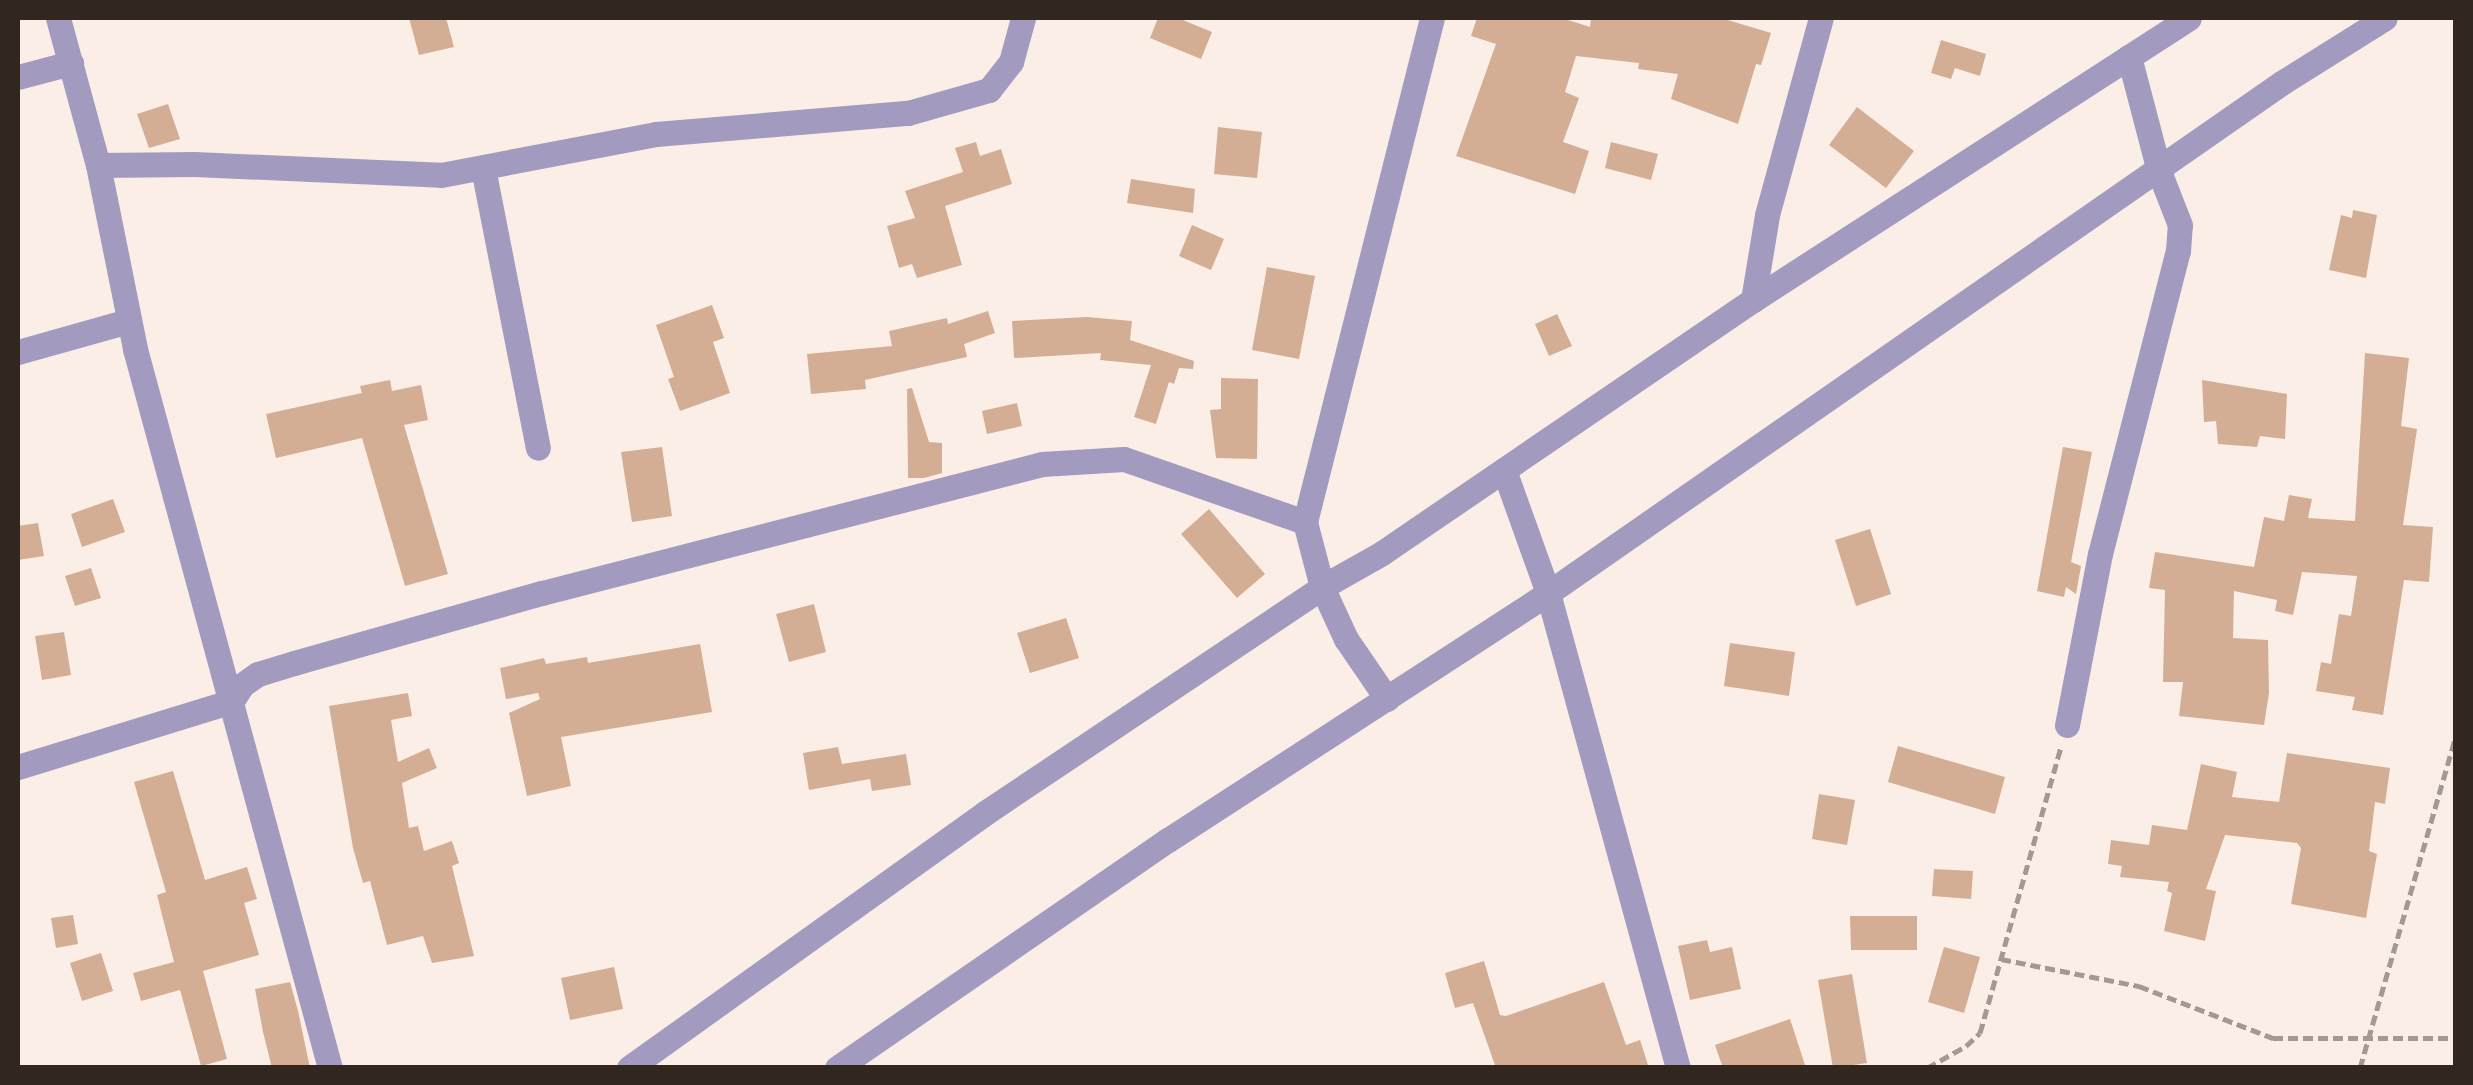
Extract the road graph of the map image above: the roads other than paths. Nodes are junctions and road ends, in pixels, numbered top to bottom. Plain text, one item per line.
1 (58, 18) edge
2 (1023, 18) edge
3 (1432, 18) edge
4 (1821, 18) edge
5 (2189, 18) edge
6 (2384, 18) edge
7 (2129, 57) junction
8 (71, 63) junction
9 (18, 76) edge
10 (98, 166) junction
11 (484, 168) junction
12 (2159, 171) junction
13 (1754, 300) junction
14 (128, 322) junction
15 (18, 352) edge
16 (538, 448) dead end
17 (1504, 470) junction
18 (1305, 522) junction
19 (1322, 587) junction
20 (1548, 593) junction
21 (1388, 699) junction
22 (232, 701) junction
23 (2066, 724) road end
24 (18, 766) edge
25 (330, 1068) edge
26 (628, 1068) edge
27 (836, 1068) edge
28 (1678, 1068) edge

1 - 8 street
2 - 11 street
3 - 18 street
4 - 13 street
5 - 7 street
6 - 12 street
7 - 12 street
7 - 13 street
8 - 9 street
8 - 10 street
10 - 11 street
10 - 14 street
11 - 16 street
12 - 20 street
12 - 23 street
13 - 17 street
14 - 15 street
14 - 22 street
17 - 19 street
17 - 20 street
18 - 19 street
18 - 22 street
19 - 21 street
19 - 26 street
20 - 21 street
20 - 28 street
21 - 27 street
22 - 24 street
22 - 25 street

